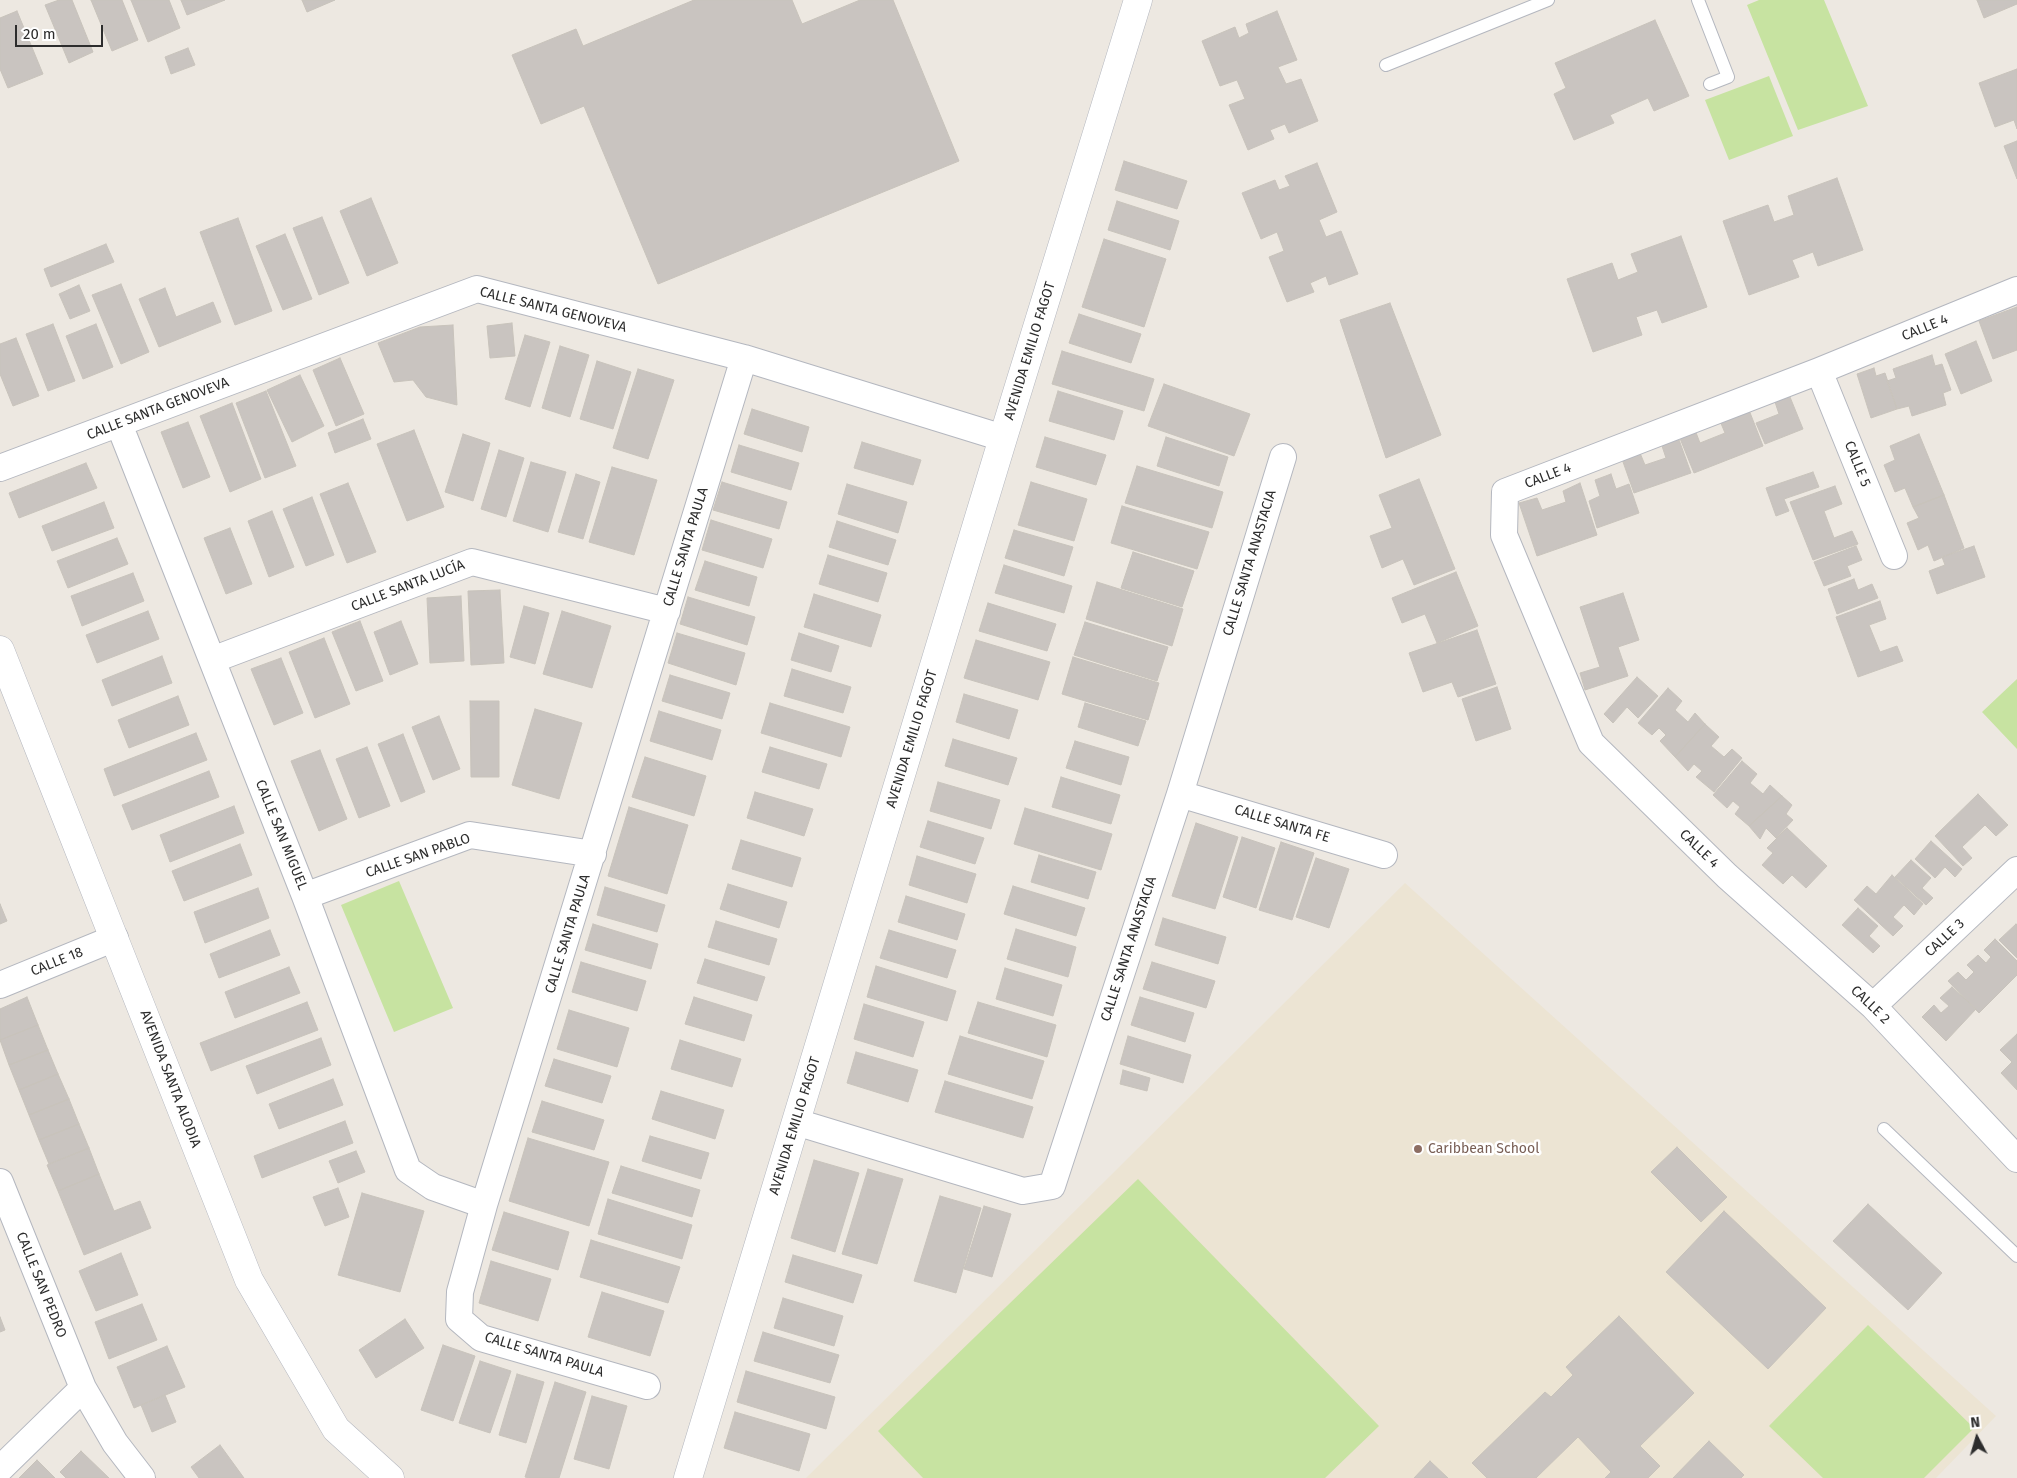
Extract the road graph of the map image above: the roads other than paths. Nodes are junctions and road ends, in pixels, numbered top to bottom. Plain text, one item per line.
1 (1138, 0) edge
2 (1548, 0) edge
3 (1698, 0) edge
4 (1386, 65) dead end
5 (1710, 84) dead end
6 (2017, 290) edge
7 (744, 358) junction
8 (1819, 371) junction
9 (119, 424) junction
10 (1003, 438) junction
11 (1283, 457) dead end
12 (0, 468) edge
13 (1894, 556) dead end
14 (667, 611) junction
15 (0, 650) edge
16 (212, 660) junction
17 (1180, 794) junction
18 (592, 854) junction
19 (1384, 855) dead end
20 (2017, 870) edge
21 (1727, 876) joint
22 (305, 896) junction
23 (115, 938) junction
24 (0, 985) edge
25 (1873, 1006) junction
26 (796, 1122) junction
27 (1884, 1129) dead end
28 (2010, 1152) edge
29 (0, 1182) edge
30 (484, 1205) junction
31 (2017, 1256) edge
32 (647, 1386) dead end
33 (83, 1388) junction
34 (0, 1469) edge
35 (142, 1478) edge
36 (390, 1478) edge
37 (688, 1478) edge

1 - 10 street, AVENIDA EMILIO FAGOT
2 - 4 lane
3 - 5 lane
6 - 8 street, CALLE 4
7 - 9 street, CALLE SANTA GENOVEVA
7 - 10 street, CALLE SANTA GENOVEVA
7 - 14 street, CALLE SANTA PAULA
8 - 13 street, CALLE 5
8 - 21 street, CALLE 4
9 - 12 street, CALLE SANTA GENOVEVA
9 - 16 street, CALLE SAN MIGUEL
10 - 26 street, AVENIDA EMILIO FAGOT
11 - 17 street, CALLE SANTA ANASTACIA
14 - 16 street, CALLE SANTA LUCÍA
14 - 18 street, CALLE SANTA PAULA
15 - 23 street, AVENIDA SANTA ALODIA
16 - 22 street, CALLE SAN MIGUEL
17 - 19 street, CALLE SANTA FE
17 - 26 street, CALLE SANTA ANASTACIA
18 - 22 street, CALLE SAN PABLO
18 - 30 street, CALLE SANTA PAULA
20 - 25 street, CALLE 3
21 - 25 street, CALLE 2
22 - 30 street, CALLE SAN MIGUEL
23 - 24 street, CALLE 18
23 - 36 street, AVENIDA SANTA ALODIA
25 - 28 street, CALLE 2
26 - 37 street, AVENIDA EMILIO FAGOT
27 - 31 lane
29 - 33 street, CALLE SAN PEDRO
30 - 32 street, CALLE SANTA PAULA
33 - 34 street
33 - 35 street, CALLE SAN PEDRO

